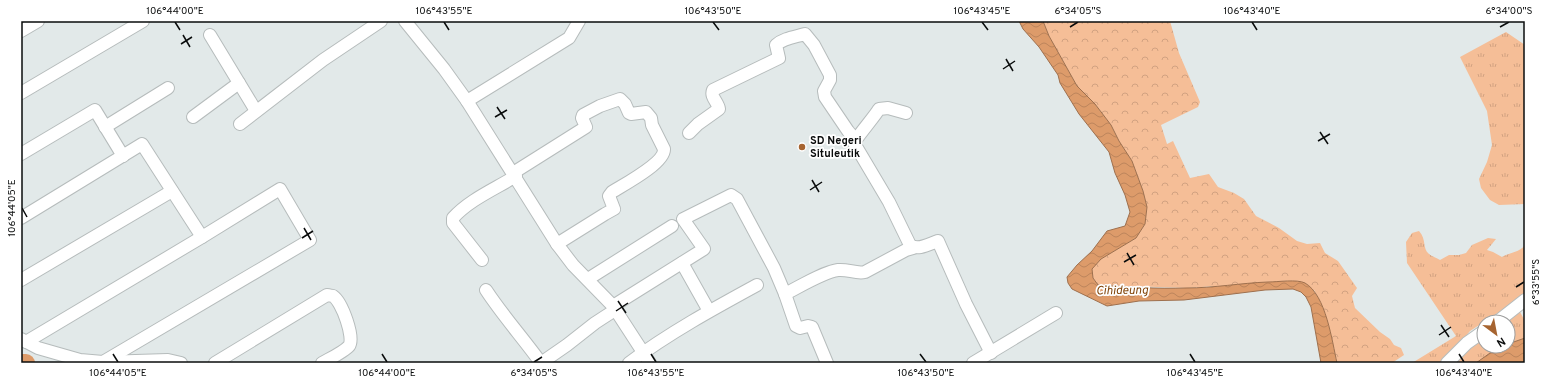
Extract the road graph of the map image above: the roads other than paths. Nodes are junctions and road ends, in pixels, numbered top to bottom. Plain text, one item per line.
1 (38, 21) edge
2 (143, 21) edge
3 (381, 21) edge
4 (405, 21) edge
5 (579, 21) edge
6 (21, 31) edge
7 (210, 35) dead end
8 (239, 83) junction
9 (168, 88) dead end
10 (21, 93) edge
11 (467, 101) junction
12 (256, 111) junction
13 (906, 113) dead end
14 (193, 117) dead end
15 (240, 124) dead end
16 (105, 128) junction
17 (689, 133) dead end
18 (855, 139) junction
19 (21, 154) edge
20 (123, 156) junction
21 (515, 175) junction
22 (172, 192) junction
23 (21, 218) edge
24 (672, 226) dead end
25 (202, 237) junction
26 (558, 244) junction
27 (913, 248) junction
28 (482, 260) dead end
29 (682, 263) junction
30 (588, 279) junction
31 (21, 280) edge
32 (757, 286) dead end
33 (486, 290) dead end
34 (785, 294) junction
35 (1525, 300) edge
36 (614, 308) junction
37 (709, 311) junction
38 (1056, 313) dead end
39 (1507, 314) edge
40 (1476, 337) edge
41 (23, 340) edge
42 (644, 352) junction
43 (991, 353) junction
44 (102, 362) junction
45 (180, 363) edge
46 (215, 363) edge
47 (322, 363) edge
48 (541, 363) edge
49 (629, 363) edge
50 (650, 363) edge
51 (827, 363) edge
52 (973, 363) edge
53 (1447, 363) edge

1 - 6 street
2 - 10 street
3 - 12 street
4 - 11 street
5 - 11 street
7 - 8 street
8 - 12 street
8 - 14 street
9 - 16 street
11 - 21 street
12 - 15 street
13 - 18 street
16 - 19 street
16 - 20 street
17 - 18 street
18 - 27 street
20 - 22 street
20 - 23 street
21 - 26 street
21 - 26 street
21 - 28 street
22 - 25 street
22 - 31 street
24 - 30 street
25 - 41 street
25 - 44 street
26 - 30 street
27 - 34 street
27 - 43 street
29 - 34 street
29 - 36 street
29 - 37 street
30 - 36 street
32 - 37 street
33 - 48 street
34 - 51 street
35 - 39 street
36 - 42 street
36 - 48 street
37 - 42 street
38 - 43 street
40 - 53 street
41 - 44 street
42 - 49 street
42 - 50 street
43 - 52 street
44 - 45 street
46 - 47 street

